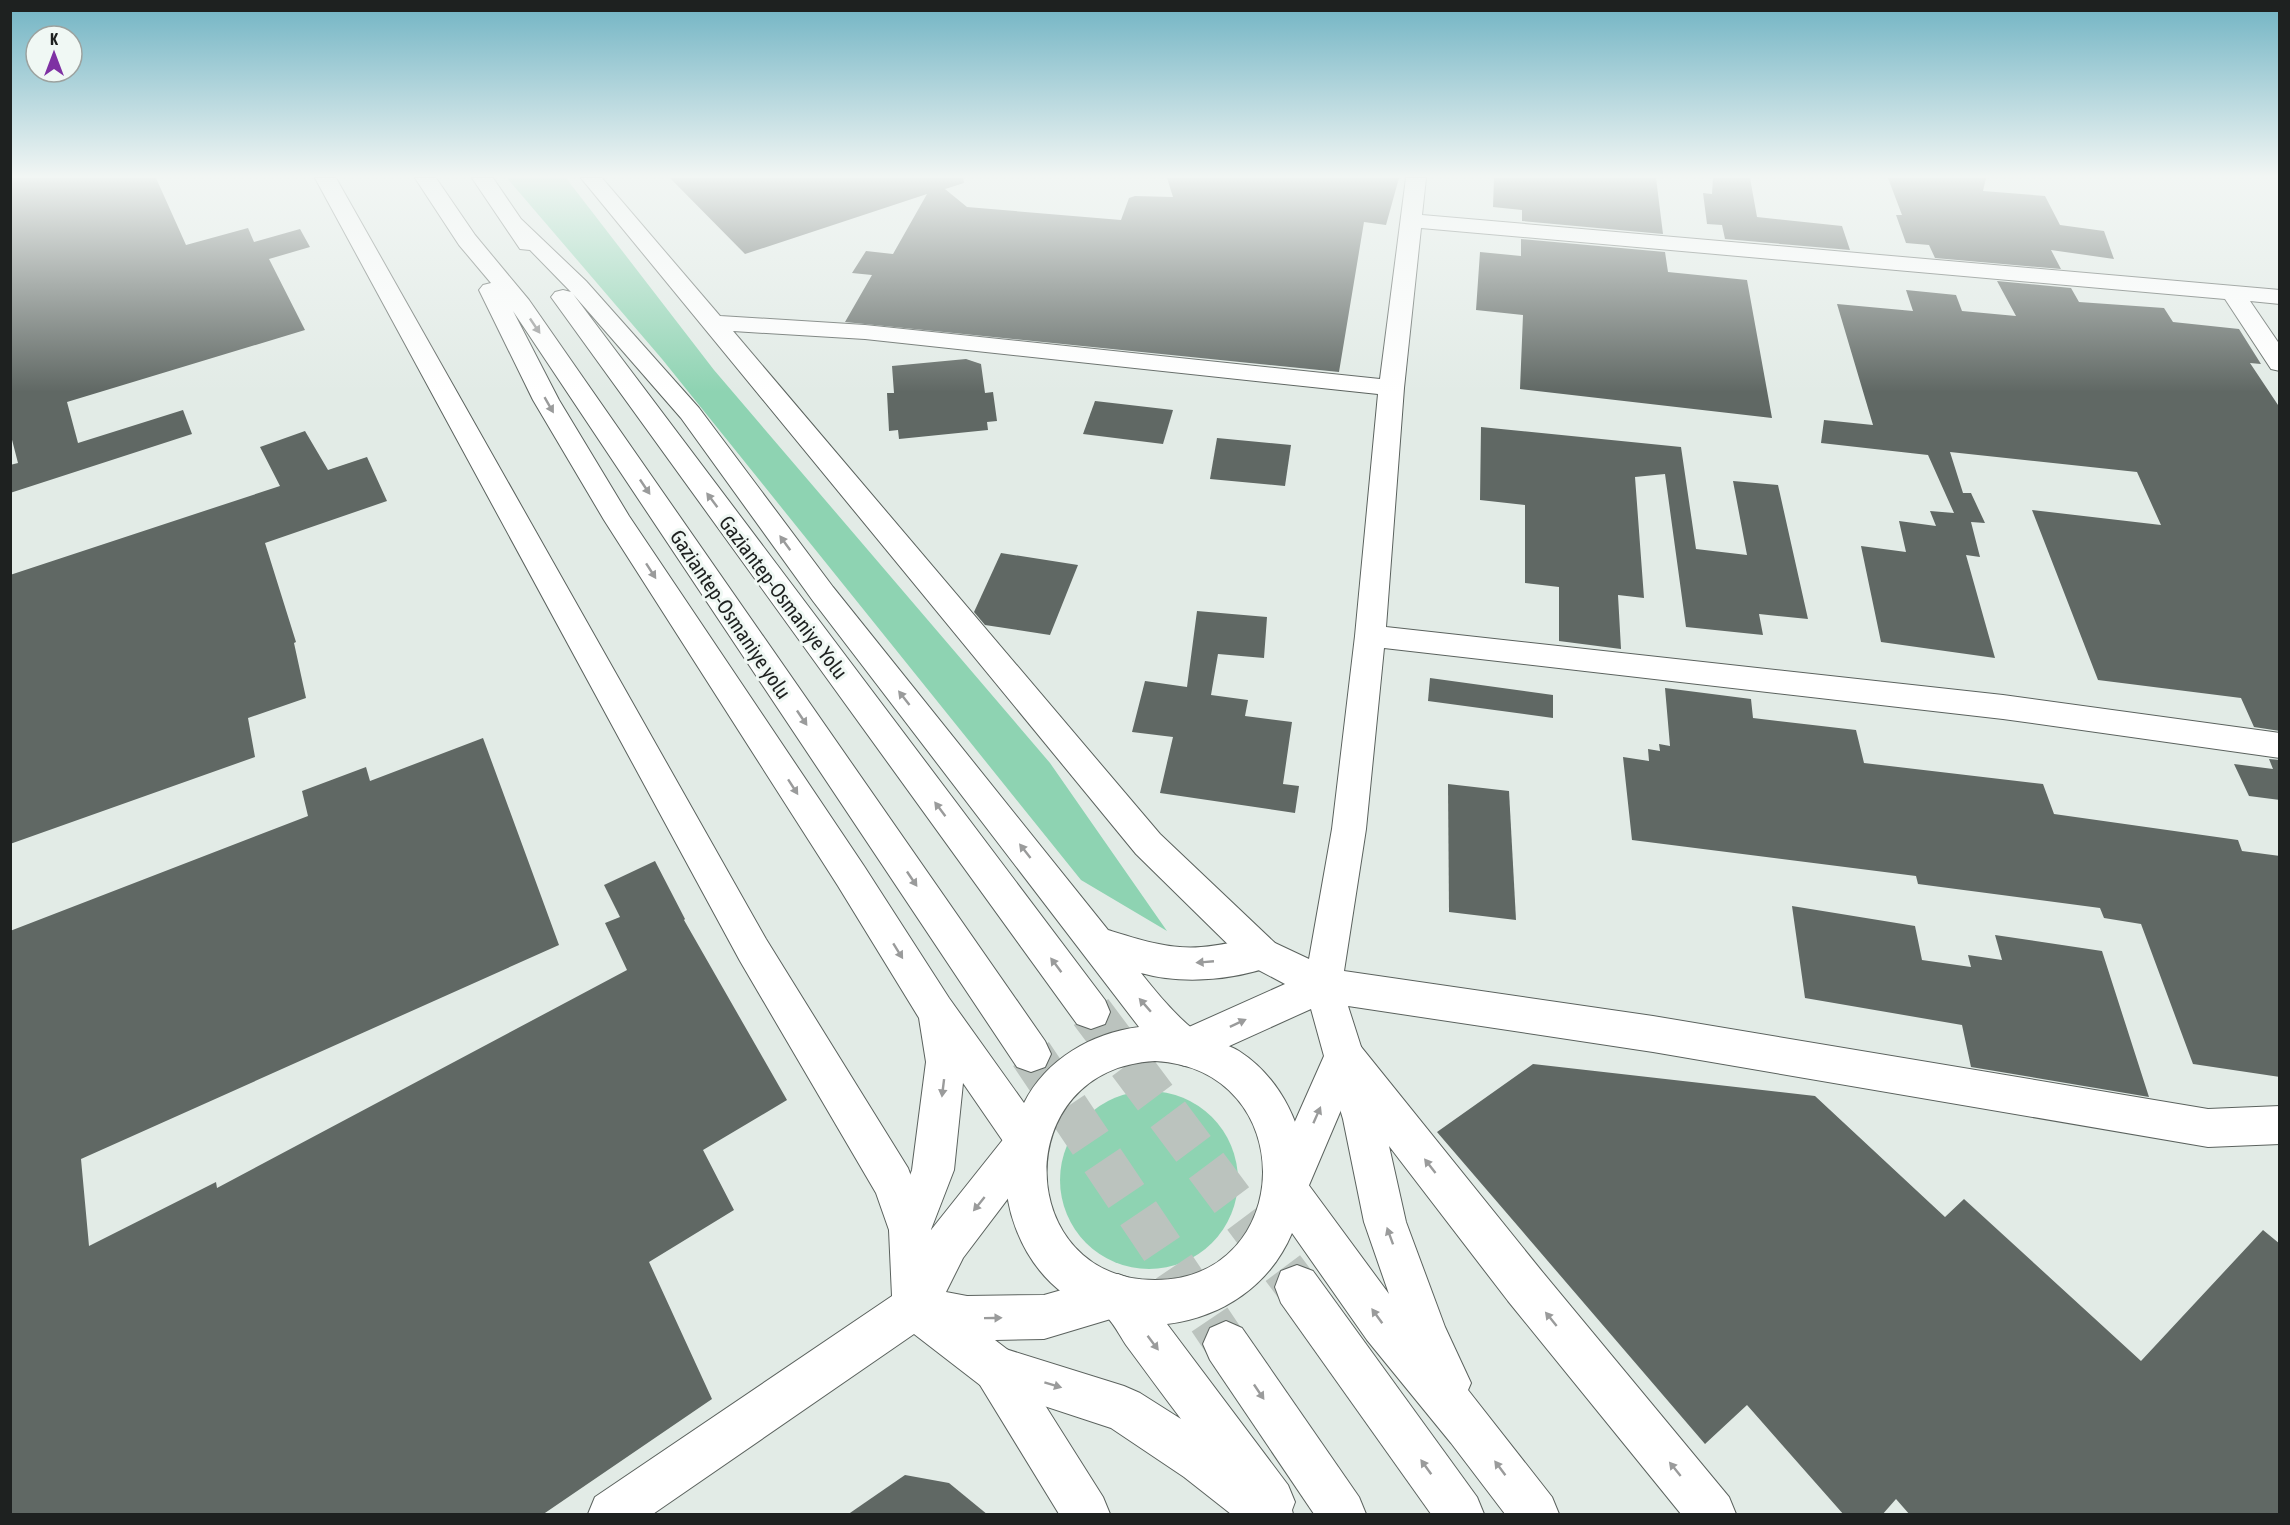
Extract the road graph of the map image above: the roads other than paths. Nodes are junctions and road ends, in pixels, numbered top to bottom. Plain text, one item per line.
1 (364, 249) edge
2 (472, 249) edge
3 (475, 249) edge
4 (532, 249) edge
5 (541, 249) edge
6 (650, 249) edge
7 (1408, 249) edge
8 (1725, 249) edge
9 (2234, 295) junction
10 (2280, 297) edge
11 (711, 323) junction
12 (2280, 364) edge
13 (1390, 388) junction
14 (1370, 636) junction
15 (2280, 746) edge
16 (1096, 943) junction
17 (1263, 954) junction
18 (1323, 985) junction
19 (935, 1010) junction
20 (1091, 1012) tunnel mouth
21 (1185, 1048) junction
22 (1031, 1054) tunnel mouth
23 (1344, 1056) junction
24 (2280, 1125) edge
25 (1027, 1141) junction
26 (1286, 1189) junction
27 (910, 1230) junction
28 (1297, 1287) tunnel mouth
29 (1118, 1296) junction
30 (915, 1307) junction
31 (1226, 1344) tunnel mouth
32 (996, 1369) junction
33 (1468, 1426) junction
34 (612, 1515) edge
35 (1086, 1515) edge
36 (1269, 1515) edge
37 (1278, 1515) edge
38 (1342, 1515) edge
39 (1460, 1515) edge
40 (1535, 1515) edge
41 (1712, 1515) edge

1 - 27 main road
2 -> 19 main road
3 -> 22 main road, Gaziantep-Osmaniye yolu
20 -> 4 main road, Gaziantep-Osmaniye Yolu
16 -> 5 main road
6 - 11 main road
7 - 13 main road
8 - 9 main road
9 - 10 main road
9 - 12 main road
11 - 13 main road
11 - 17 main road
13 - 14 main road
14 - 15 main road
14 - 18 main road
17 -> 16 main road
21 -> 16 main road
17 - 18 main road
21 -> 18 main road
18 - 23 main road
18 - 24 main road
19 - 25 main road
19 -> 27 main road
21 - 25 main road
21 - 26 main road
26 -> 23 main road
33 -> 23 main road
41 -> 23 main road
25 - 29 main road
25 -> 30 main road
26 - 29 main road
33 -> 26 main road
27 - 30 main road
39 -> 28 main road
30 -> 29 main road
29 -> 37 main road
30 - 32 main road
30 - 34 main road
31 -> 38 main road
32 - 35 main road
32 -> 36 main road
40 -> 33 main road

